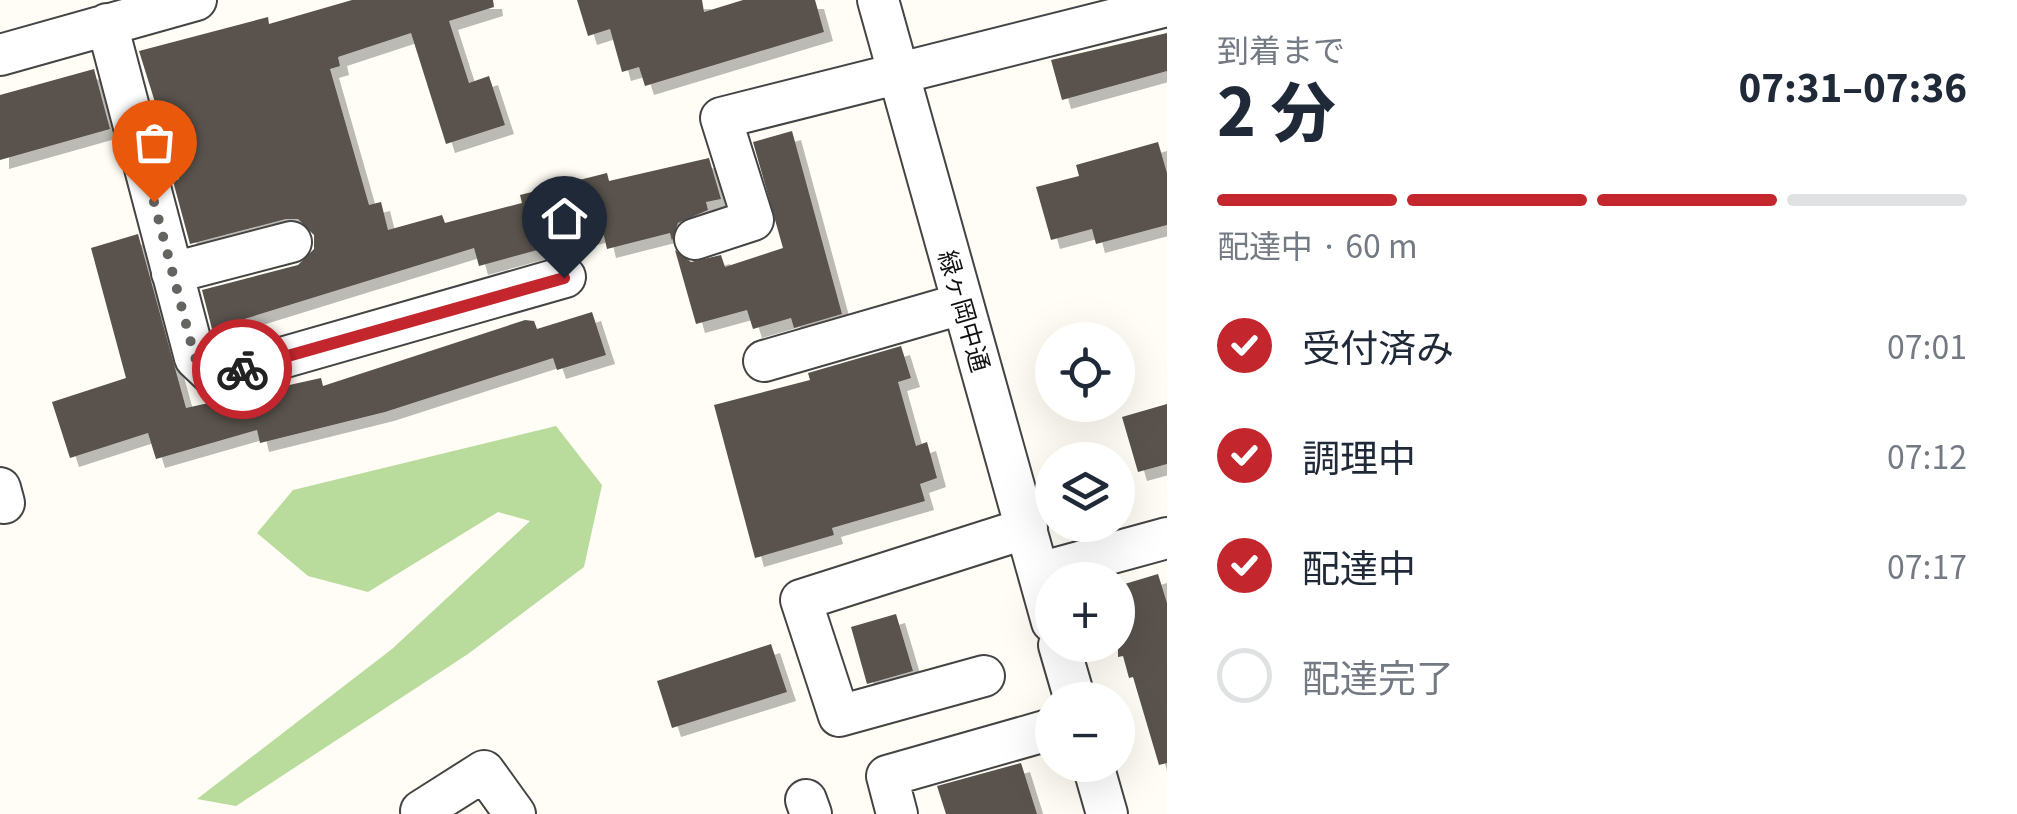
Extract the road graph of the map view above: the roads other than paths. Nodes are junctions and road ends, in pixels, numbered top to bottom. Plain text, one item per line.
1 (196, 0) edge
2 (878, 0) edge
3 (1167, 6) edge
4 (108, 24) junction
5 (0, 55) edge
6 (900, 73) junction
7 (695, 238) dead end
8 (292, 242) dead end
9 (172, 273) junction
10 (564, 278) dead end
11 (961, 304) junction
12 (764, 362) dead end
13 (1026, 528) junction
14 (1167, 538) edge
15 (1036, 562) edge
16 (1079, 562) edge
17 (984, 676) dead end
18 (1035, 734) edge
19 (1098, 782) edge
20 (422, 812) edge
21 (515, 814) edge
22 (897, 814) edge
23 (1106, 814) edge

1 - 4 street
2 - 6 street, 緑ヶ岡中通
3 - 6 street
4 - 5 street
4 - 9 street
6 - 7 street
6 - 11 street, 緑ヶ岡中通
8 - 9 street
9 - 10 street
11 - 12 street
11 - 13 street, 緑ヶ岡中通
13 - 15 street, 緑ヶ岡中通
13 - 17 street
14 - 16 street
18 - 22 street
19 - 23 street
20 - 21 street

